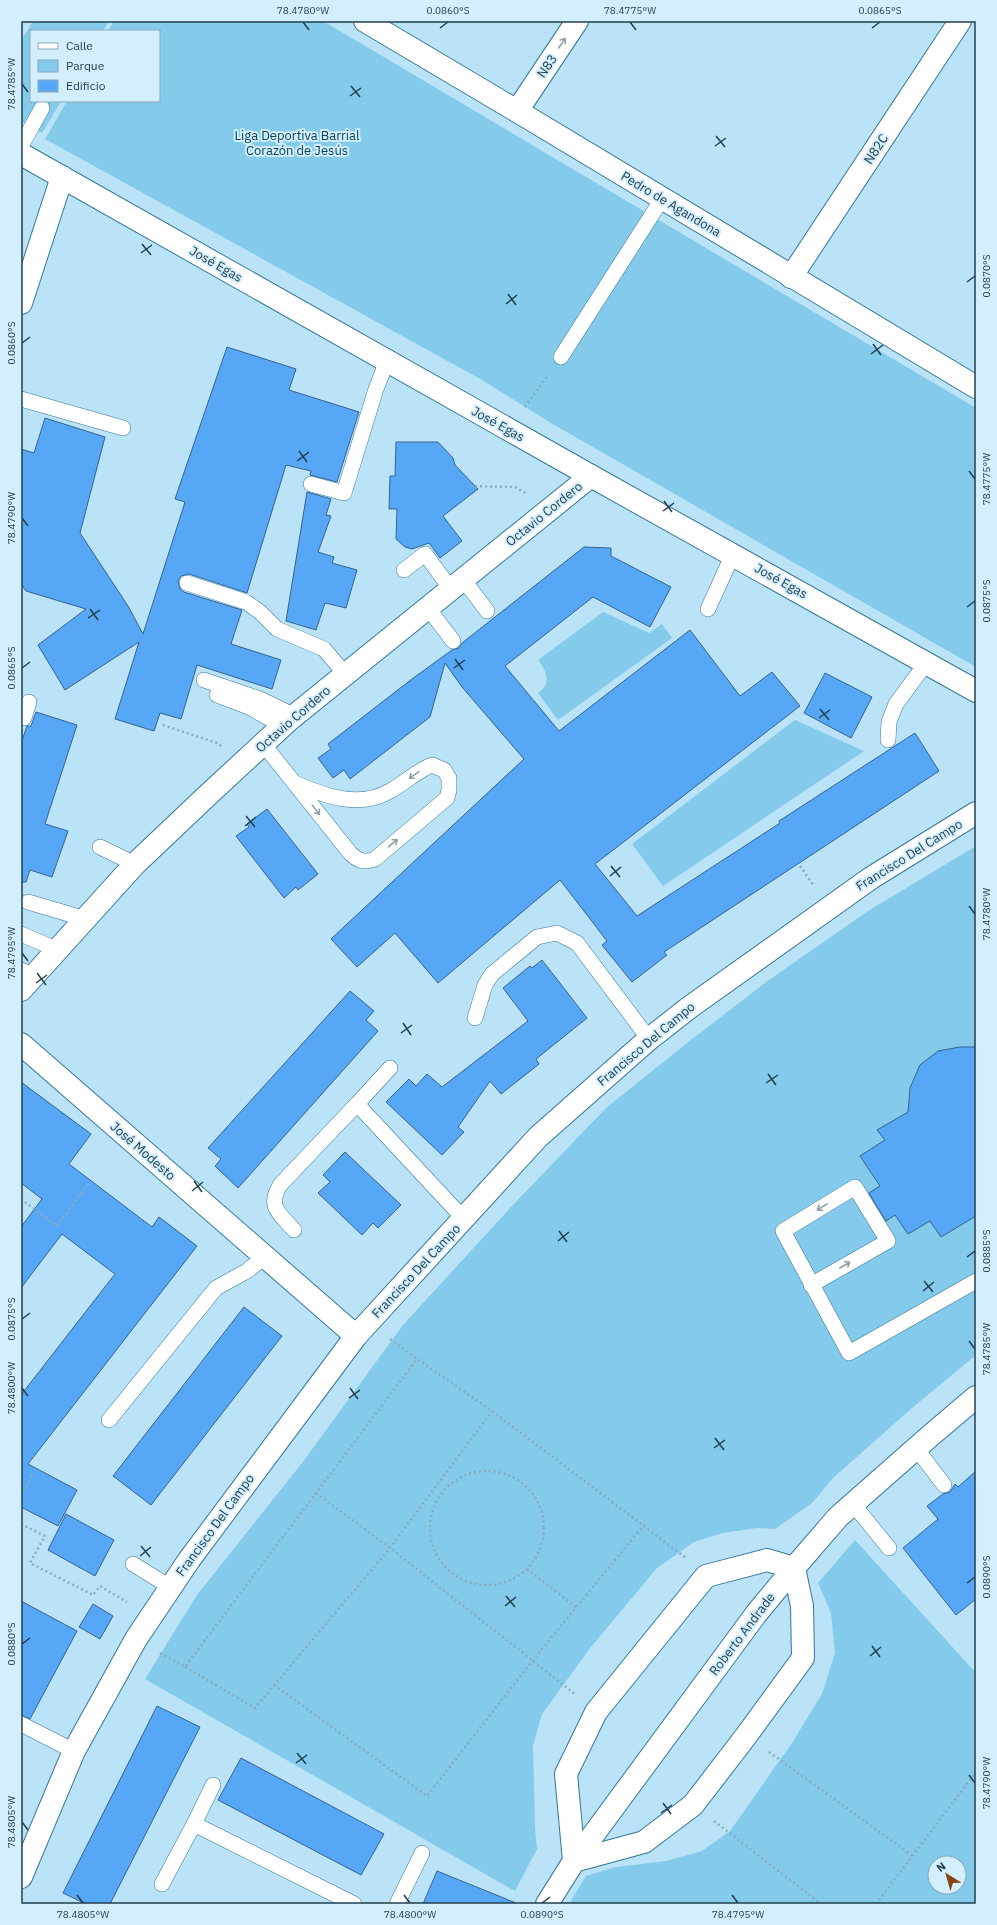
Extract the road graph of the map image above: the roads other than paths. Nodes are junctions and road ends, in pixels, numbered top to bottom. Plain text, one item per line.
1 (365, 21) edge
2 (577, 21) edge
3 (960, 21) edge
4 (42, 108) dead end
5 (517, 111) junction
6 (21, 146) edge
7 (21, 154) edge
8 (62, 177) junction
9 (662, 199) junction
10 (791, 277) junction
11 (21, 303) edge
12 (561, 357) road end
13 (387, 361) junction
14 (976, 387) edge
15 (21, 399) edge
16 (123, 428) dead end
17 (591, 476) junction
18 (310, 484) dead end
19 (733, 554) junction
20 (404, 570) dead end
21 (187, 583) dead end
22 (457, 584) junction
23 (428, 608) junction
24 (708, 609) dead end
25 (487, 611) dead end
26 (453, 641) dead end
27 (927, 662) junction
28 (345, 674) junction
29 (203, 685) dead end
30 (976, 691) edge
31 (29, 702) dead end
32 (21, 717) edge
33 (289, 721) junction
34 (888, 740) dead end
35 (264, 744) junction
36 (295, 783) junction
37 (976, 813) edge
38 (100, 847) dead end
39 (135, 864) junction
40 (28, 902) dead end
41 (86, 919) junction
42 (21, 934) edge
43 (58, 950) junction
44 (25, 979) edge
45 (475, 1018) dead end
46 (649, 1039) junction
47 (21, 1044) edge
48 (390, 1068) dead end
49 (357, 1104) junction
50 (464, 1219) junction
51 (294, 1230) dead end
52 (266, 1256) junction
53 (976, 1281) edge
54 (811, 1285) junction
55 (362, 1329) junction
56 (976, 1397) edge
57 (110, 1420) dead end
58 (916, 1448) junction
59 (944, 1485) dead end
60 (853, 1504) junction
61 (889, 1548) dead end
62 (133, 1564) dead end
63 (794, 1568) junction
64 (170, 1587) junction
65 (21, 1724) edge
66 (74, 1751) junction
67 (213, 1785) dead end
68 (194, 1824) junction
69 (422, 1853) dead end
70 (574, 1860) junction
71 (21, 1877) edge
72 (162, 1884) dead end
73 (354, 1904) edge
74 (397, 1904) edge
75 (547, 1904) edge

1 - 5 street, Pedro de Agandona
5 -> 2 street, N83
3 - 10 street, N82C
4 - 6 lane
5 - 9 street, Pedro de Agandona
7 - 8 street, José Egas
8 - 11 street
8 - 13 street, José Egas
9 - 10 street, Pedro de Agandona
9 - 12 lane
10 - 14 street, Pedro de Agandona
13 - 17 street, José Egas
13 - 18 lane
15 - 16 lane
17 - 19 street, José Egas
17 - 22 street, Octavio Cordero
19 - 24 lane
19 - 27 street, José Egas
20 - 22 lane
21 - 28 lane
22 - 23 street, Octavio Cordero
22 - 25 lane
23 - 26 lane
23 - 28 street, Octavio Cordero
27 - 30 street, José Egas
27 - 34 lane
28 - 33 street, Octavio Cordero
29 - 33 lane
31 - 32 lane
33 - 35 street, Octavio Cordero
35 - 36 lane
35 - 39 street, Octavio Cordero
36 -> 36 lane
37 - 46 street, Francisco Del Campo
38 - 39 lane
39 - 41 street, Octavio Cordero
40 - 41 lane
41 - 43 street, Octavio Cordero
42 - 43 lane
43 - 44 street, Octavio Cordero
45 - 46 lane
46 - 50 street, Francisco Del Campo
47 - 52 street, José Modesto
48 - 49 lane
49 - 50 lane
49 - 51 lane
50 - 55 street, Francisco Del Campo
52 - 55 street, José Modesto
52 - 57 lane
53 - 54 lane
54 -> 54 lane
55 - 64 street, Francisco Del Campo
56 - 58 street, Roberto Andrade
58 - 59 lane
58 - 60 street, Roberto Andrade
60 - 61 lane
60 - 63 street, Roberto Andrade
62 - 64 lane
63 - 70 street, Roberto Andrade
63 - 70 street
63 - 70 street
64 - 66 street, Francisco Del Campo
65 - 66 lane
66 - 71 street, Francisco Del Campo
67 - 68 lane
68 - 72 lane
68 - 73 lane
69 - 74 lane
70 - 75 street, Roberto Andrade

